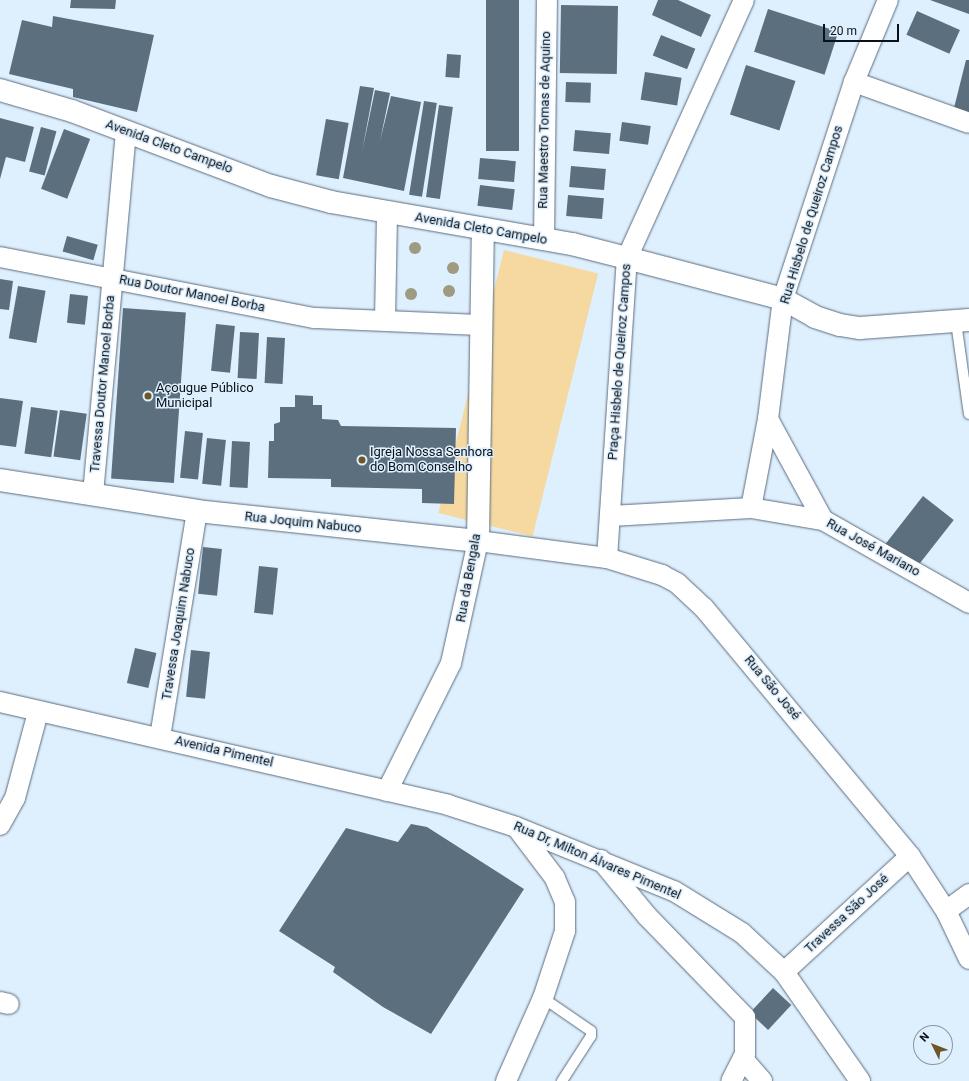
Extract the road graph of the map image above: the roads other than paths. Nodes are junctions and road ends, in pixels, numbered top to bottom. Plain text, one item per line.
1 (547, 0) edge
2 (744, 0) edge
3 (888, 0) edge
4 (854, 82) junction
5 (0, 90) edge
6 (969, 123) edge
7 (126, 131) junction
8 (387, 212) junction
9 (483, 229) junction
10 (544, 240) junction
11 (0, 257) edge
12 (627, 258) junction
13 (112, 279) junction
14 (783, 299) junction
15 (385, 320) junction
16 (962, 321) edge
17 (480, 325) junction
18 (969, 414) edge
19 (768, 419) junction
20 (0, 480) edge
21 (93, 494) junction
22 (750, 508) junction
23 (197, 511) junction
24 (610, 516) junction
25 (823, 520) junction
26 (478, 541) junction
27 (607, 558) junction
28 (969, 603) edge
29 (0, 702) edge
30 (38, 712) junction
31 (160, 737) junction
32 (387, 791) junction
33 (448, 805) joint
34 (0, 825) edge
35 (516, 827) junction
36 (910, 856) junction
37 (602, 860) junction
38 (969, 894) edge
39 (946, 911) junction
40 (969, 959) edge
41 (784, 972) junction
42 (543, 998) junction
43 (743, 1059) junction
44 (506, 1081) edge
45 (562, 1081) edge
46 (730, 1081) edge
47 (762, 1081) edge
48 (860, 1081) edge

1 - 10 street, Rua Maestro Tomas de Aquino
2 - 12 street, Praça Hisbelo de Queiroz Campos
3 - 4 street, Rua Hisbelo de Queiroz Campos
4 - 6 street
4 - 14 street, Rua Hisbelo de Queiroz Campos
5 - 7 main road, Avenida Cleto Campelo
7 - 8 main road, Avenida Cleto Campelo
7 - 13 street, Travessa Doutor Manoel Borba
8 - 9 main road, Avenida Cleto Campelo
8 - 15 street
9 - 10 main road, Avenida Cleto Campelo
9 - 17 main road, Rua da Bengala
10 - 12 main road, Avenida Cleto Campelo
11 - 13 street, Rua Doutor Manoel Borba
12 - 14 main road, Avenida Cleto Campelo
12 - 24 street, Praça Hisbelo de Queiroz Campos
13 - 15 street, Rua Doutor Manoel Borba
13 - 21 street, Travessa Doutor Manoel Borba
14 - 16 main road, Avenida Cleto Campelo
14 - 19 street, Rua Hisbelo de Queiroz Campos
15 - 17 street, Rua Doutor Manoel Borba
16 - 18 lane
17 - 26 main road, Rua da Bengala
19 - 22 street, Rua Hisbelo de Queiroz Campos
19 - 25 street
20 - 21 main road, Rua Joquim Nabuco
21 - 23 main road, Rua Joquim Nabuco
22 - 24 street, Rua José Mariano
22 - 25 street, Rua José Mariano
23 - 26 main road, Rua Joquim Nabuco
23 - 31 street, Travessa Joaquim Nabuco
24 - 27 street, Praça Hisbelo de Queiroz Campos
25 - 28 street, Rua José Mariano
26 - 27 street, Rua Joquim Nabuco
26 - 32 street, Rua da Bengala
27 - 36 street, Rua São José
29 - 30 street, Avenida Pimentel
30 - 31 street, Avenida Pimentel
30 - 34 street
31 - 32 street, Avenida Pimentel
32 - 33 street, Avenida Pimentel
33 - 35 street, Rua Dr, Milton Álvares Pimentel
35 - 37 street, Rua Dr, Milton Álvares Pimentel
35 - 42 street
36 - 39 street, Rua São José
36 - 41 street, Travessa São José
37 - 41 street, Rua Dr, Milton Álvares Pimentel
37 - 43 street
38 - 39 street
39 - 40 street
41 - 48 street, Rua Dr, Milton Álvares Pimentel
42 - 44 street
42 - 45 lane
43 - 46 street
43 - 47 street

